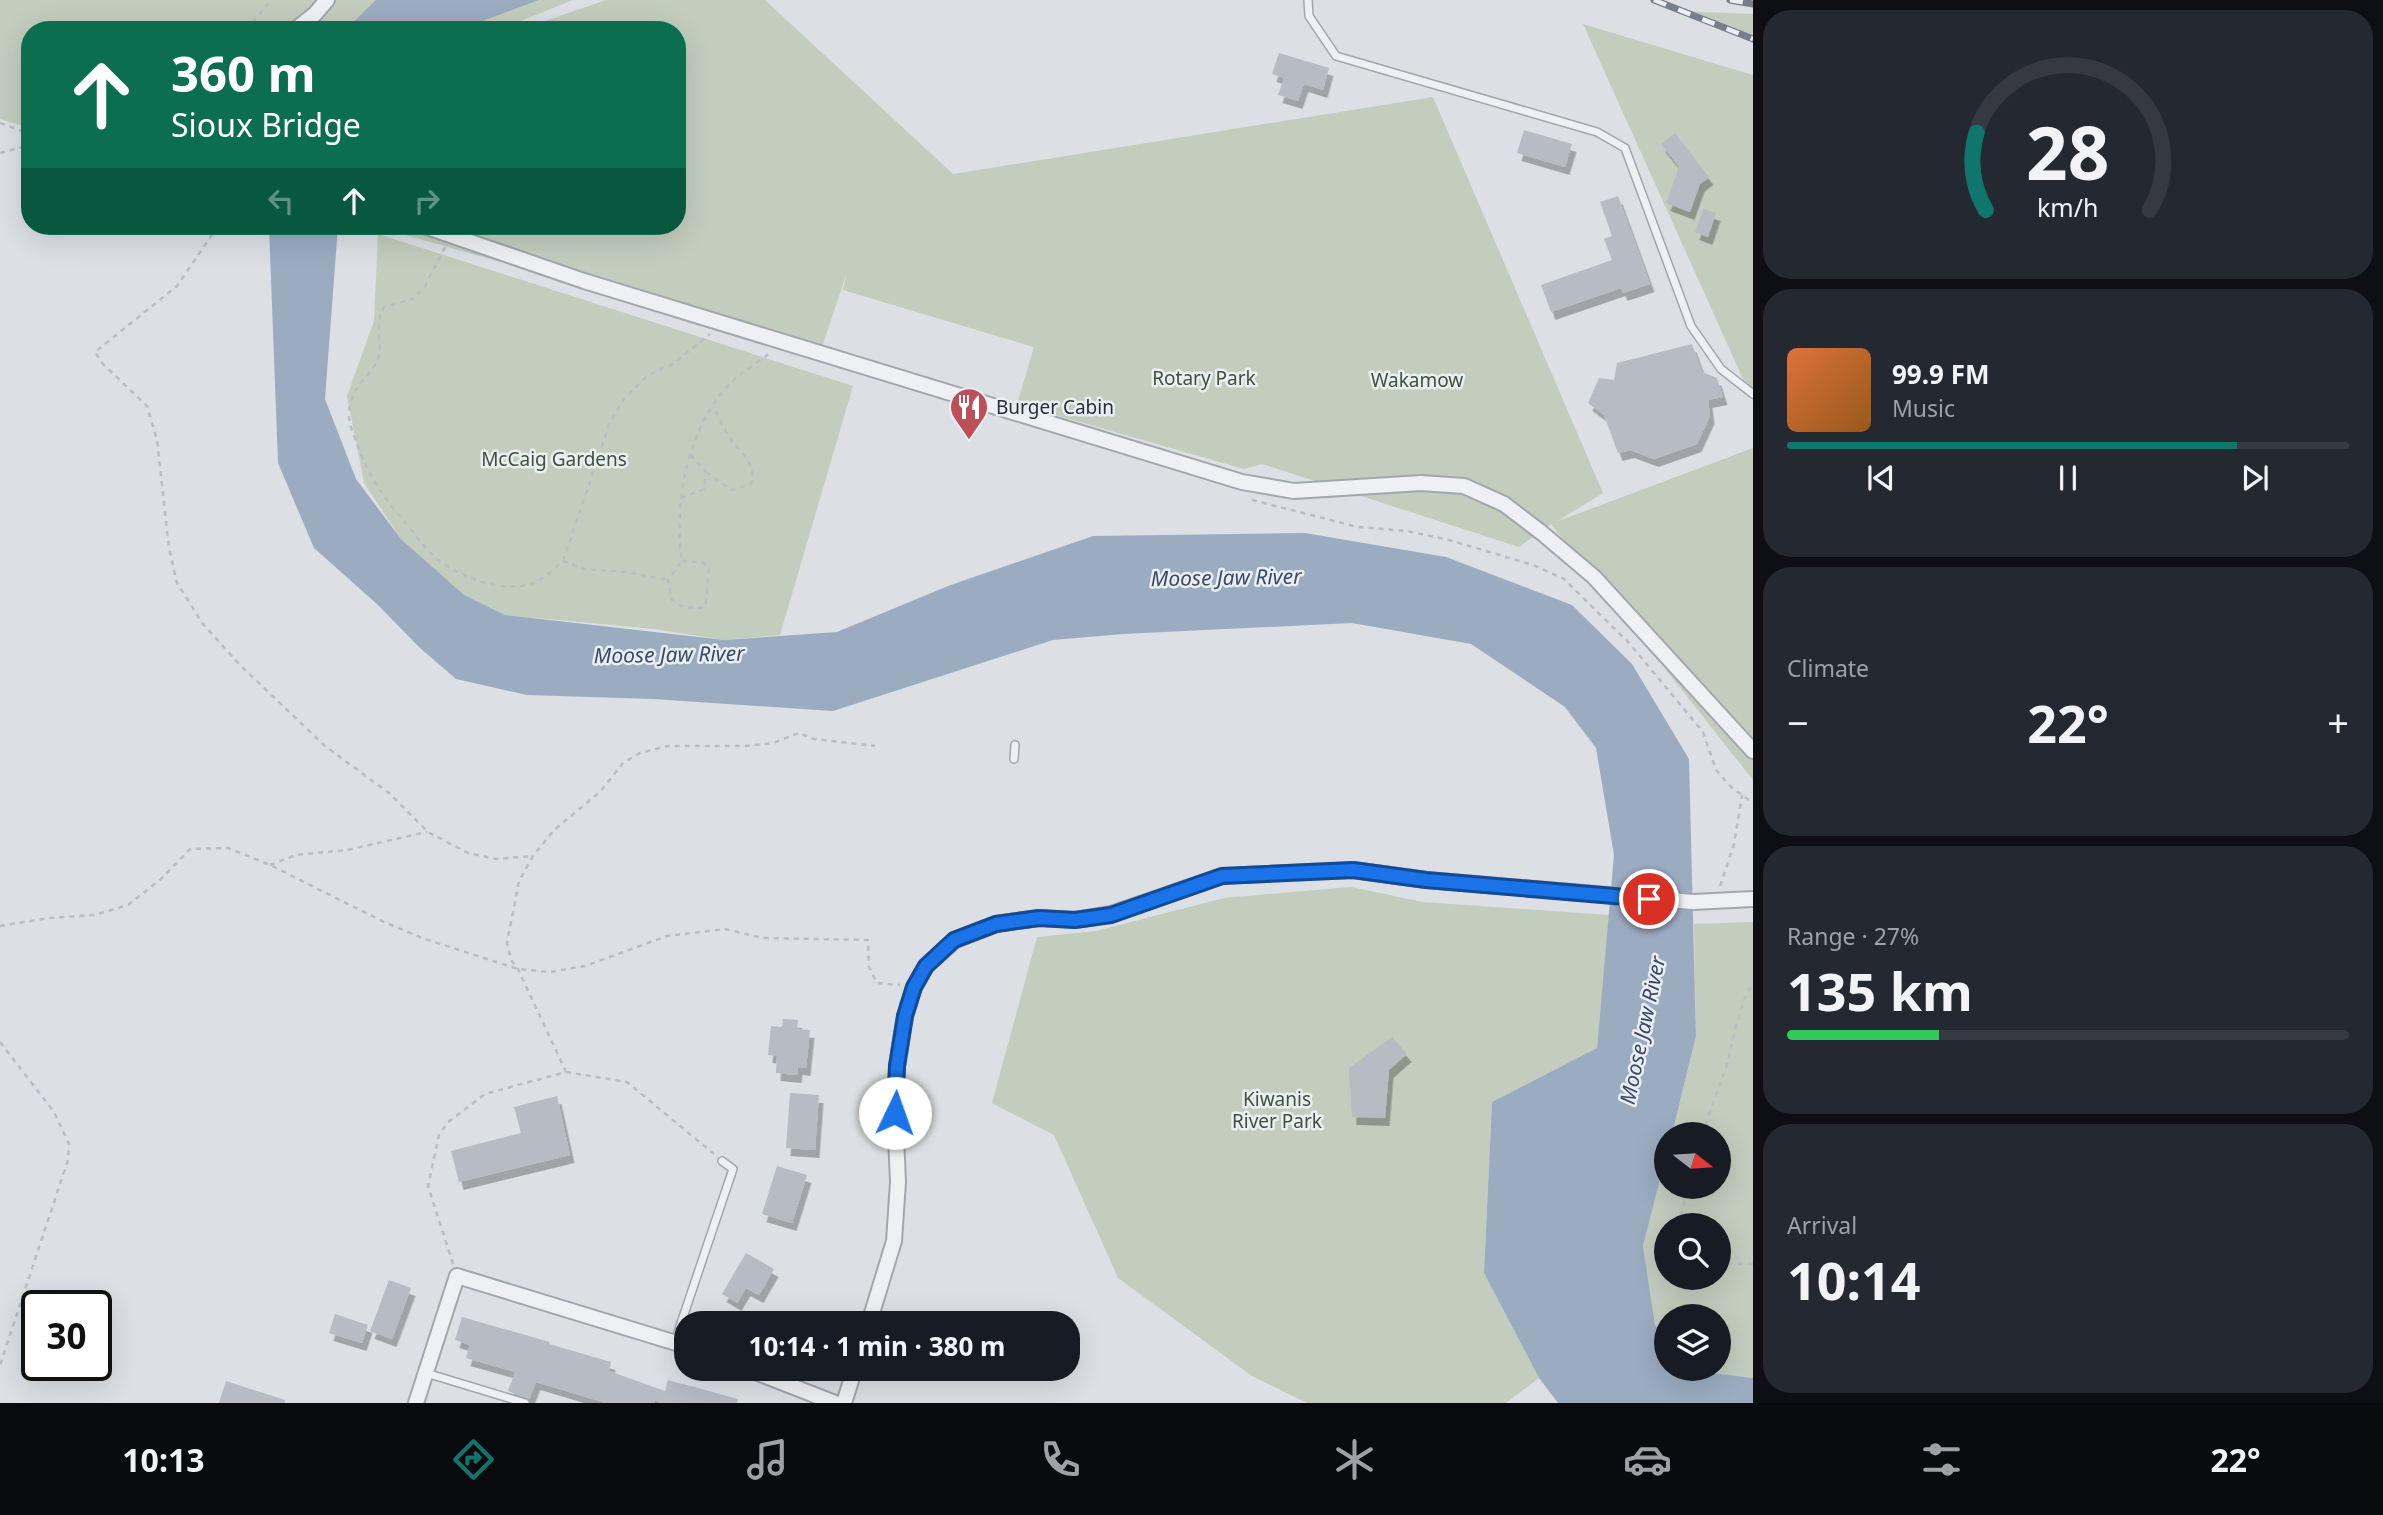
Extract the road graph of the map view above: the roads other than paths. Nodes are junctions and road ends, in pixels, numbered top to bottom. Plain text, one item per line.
1 (327, 0) edge
2 (1308, 0) edge
3 (307, 21) edge
4 (433, 235) edge
5 (1753, 394) edge
6 (1016, 745) dead end
7 (1753, 751) edge
8 (1014, 760) dead end
9 (1753, 898) edge
10 (722, 1161) road end
11 (690, 1311) edge
12 (873, 1311) edge
13 (674, 1341) edge
14 (426, 1373) junction
15 (779, 1381) edge
16 (851, 1381) edge
17 (416, 1403) edge
18 (525, 1403) edge
19 (835, 1403) edge
20 (844, 1403) edge

1 - 3 street
2 - 5 lane
4 - 7 street
6 - 8 lane
9 - 12 street
10 - 11 lane
13 - 14 street
14 - 17 street
14 - 18 lane
15 - 19 street
16 - 20 street

